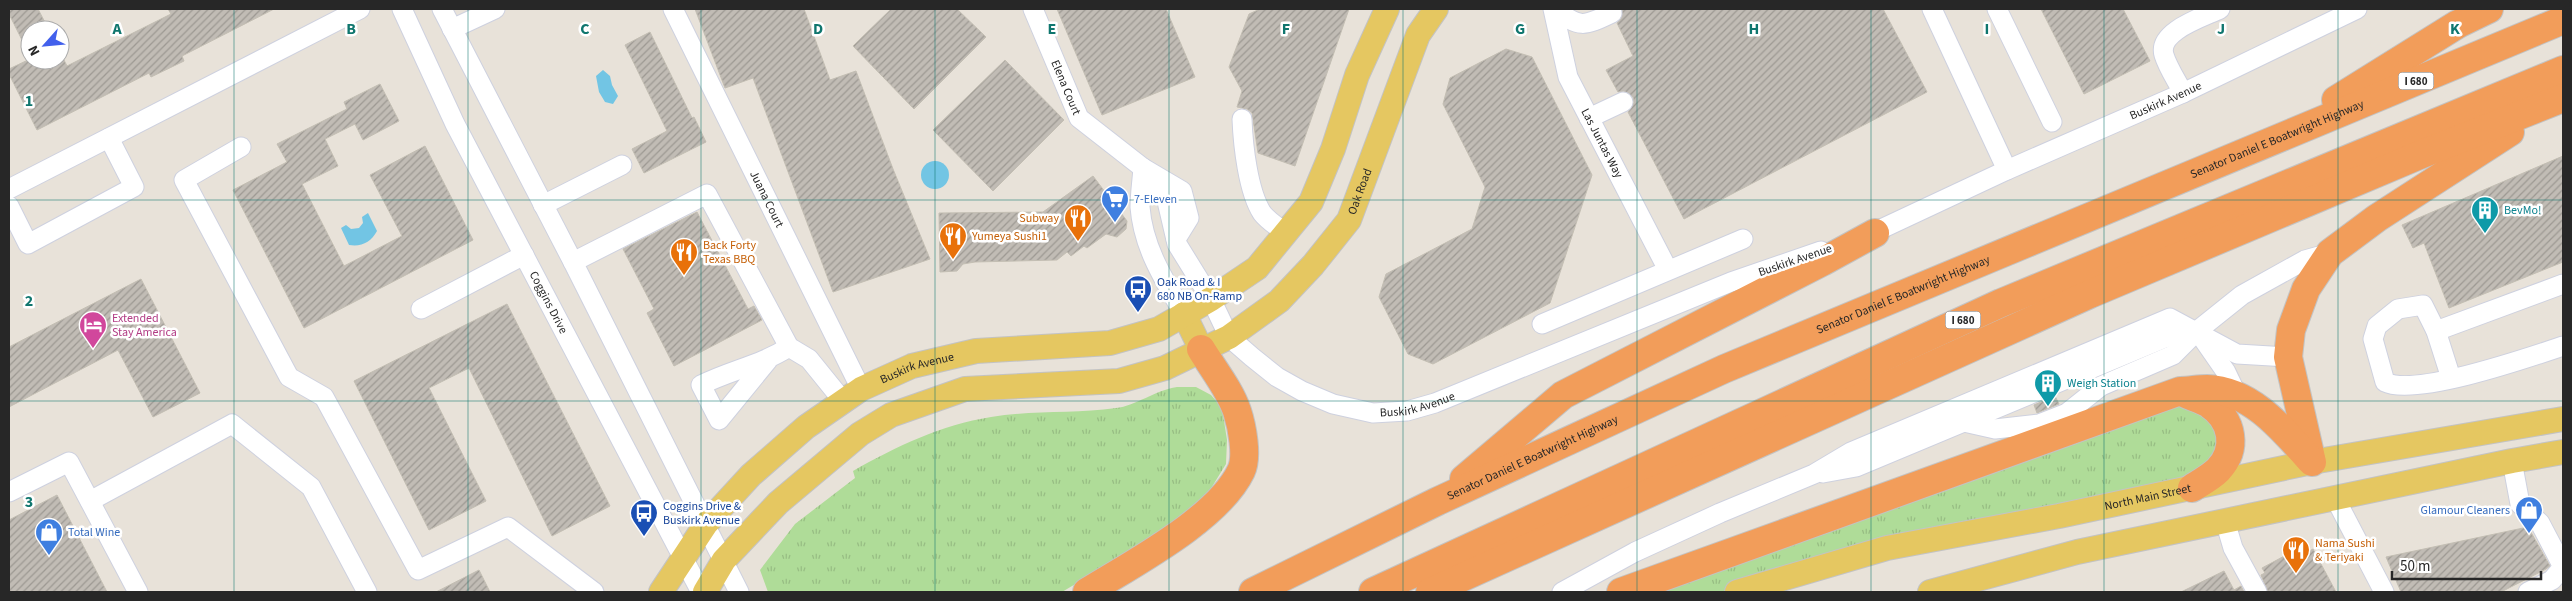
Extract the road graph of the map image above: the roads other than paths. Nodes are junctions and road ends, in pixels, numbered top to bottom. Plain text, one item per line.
1 (360, 9) edge
2 (402, 9) edge
3 (442, 9) edge
4 (495, 9) edge
5 (673, 9) edge
6 (1033, 9) edge
7 (1387, 9) edge
8 (1436, 9) edge
9 (1554, 9) edge
10 (1932, 9) edge
11 (1997, 9) edge
12 (2220, 9) edge
13 (2357, 9) edge
14 (2489, 9) edge
15 (1612, 13) dead end
16 (2339, 13) edge
17 (2563, 20) edge
18 (452, 29) junction
19 (2563, 70) edge
20 (2183, 93) junction
21 (2562, 99) edge
22 (1623, 102) dead end
23 (1242, 118) dead end
24 (1590, 118) junction
25 (2052, 122) dead end
26 (109, 138) junction
27 (2269, 142) junction
28 (240, 148) dead end
29 (622, 165) dead end
30 (1143, 168) junction
31 (2007, 170) junction
32 (9, 189) edge
33 (544, 205) junction
34 (9, 206) edge
35 (1286, 233) junction
36 (1875, 233) junction
37 (1743, 239) dead end
38 (2330, 252) junction
39 (524, 255) junction
40 (573, 262) junction
41 (1668, 270) junction
42 (2563, 284) edge
43 (1211, 300) junction
44 (421, 309) dead end
45 (1184, 314) junction
46 (1542, 324) dead end
47 (2197, 331) junction
48 (2436, 331) junction
49 (1229, 337) junction
50 (2563, 346) edge
51 (789, 347) junction
52 (1201, 349) junction
53 (2288, 358) junction
54 (768, 360) dead end
55 (2451, 378) junction
56 (2180, 391) junction
57 (852, 395) junction
58 (2238, 397) junction
59 (2563, 419) edge
60 (1964, 422) junction
61 (2563, 452) edge
62 (2512, 460) junction
63 (2312, 462) junction
64 (1814, 474) junction
65 (2192, 488) junction
66 (9, 492) edge
67 (2335, 498) junction
68 (90, 501) junction
69 (1438, 501) junction
70 (2225, 521) junction
71 (706, 524) junction
72 (682, 559) junction
73 (724, 560) junction
74 (1961, 588) edge
75 (138, 592) edge
76 (367, 592) edge
77 (594, 592) edge
78 (661, 592) edge
79 (703, 592) edge
80 (739, 592) edge
81 (1087, 592) edge
82 (1253, 592) edge
83 (1372, 592) edge
84 (1430, 592) edge
85 (1562, 592) edge
86 (1621, 592) edge
87 (1737, 592) edge
88 (1930, 592) edge
89 (2257, 592) edge
90 (2384, 592) edge
91 (2528, 592) edge

1 - 26 street
2 - 39 street, Coggins Drive
3 - 18 street
4 - 18 street
5 - 57 street, Juana Court
6 - 30 street, Elena Court
7 - 35 main road
8 - 49 main road, Oak Road
9 - 15 street
9 - 24 street, Las Juntas Way
10 - 31 street
11 - 25 street
12 - 20 street
13 - 16 street, Buskirk Avenue
14 - 27 highway
16 - 20 street, Buskirk Avenue
17 - 27 highway, Senator Daniel E Boatwright Highway / I 680
18 - 33 street
19 - 83 highway, I 680
20 - 31 street, Buskirk Avenue
21 - 38 highway
21 - 84 highway, I 680
22 - 24 street
23 - 35 street
24 - 41 street, Las Juntas Way
26 - 32 street
26 - 34 street
27 - 69 highway, Senator Daniel E Boatwright Highway / I 680
28 - 77 street
29 - 33 street
30 - 43 street, Elena Court
30 - 45 street
31 - 36 street, Buskirk Avenue
33 - 40 street
35 - 43 main road
36 - 49 street, Buskirk Avenue
36 - 69 highway
37 - 41 street
38 - 47 street
38 - 53 highway
39 - 44 street
39 - 72 street, Coggins Drive
40 - 51 street
40 - 71 street
41 - 46 street
42 - 48 street
43 - 45 main road, Buskirk Avenue
43 - 49 street, Buskirk Avenue
45 - 52 main road
45 - 57 main road, Buskirk Avenue
47 - 53 street
47 - 58 street
47 - 60 street
47 - 60 street
47 - 64 street
48 - 55 street
48 - 55 street
49 - 52 main road
50 - 55 street
51 - 54 street
51 - 57 street
52 - 73 main road
52 - 81 highway
53 - 63 highway
56 - 58 highway
56 - 65 highway
56 - 86 highway
57 - 71 main road, Buskirk Avenue
58 - 63 highway
59 - 63 main road, North Main Street
60 - 64 street
61 - 62 main road
62 - 67 main road
62 - 91 street
63 - 65 main road, North Main Street
63 - 67 main road
64 - 85 street
65 - 87 main road, North Main Street
66 - 68 street
67 - 70 main road
67 - 90 street
68 - 75 street
68 - 76 street
69 - 82 highway, Senator Daniel E Boatwright Highway / I 680
70 - 74 main road
70 - 89 street
71 - 72 main road, Buskirk Avenue
71 - 73 street
72 - 78 main road, Buskirk Avenue
72 - 79 street, Coggins Drive
73 - 79 main road
73 - 80 street
74 - 88 main road

